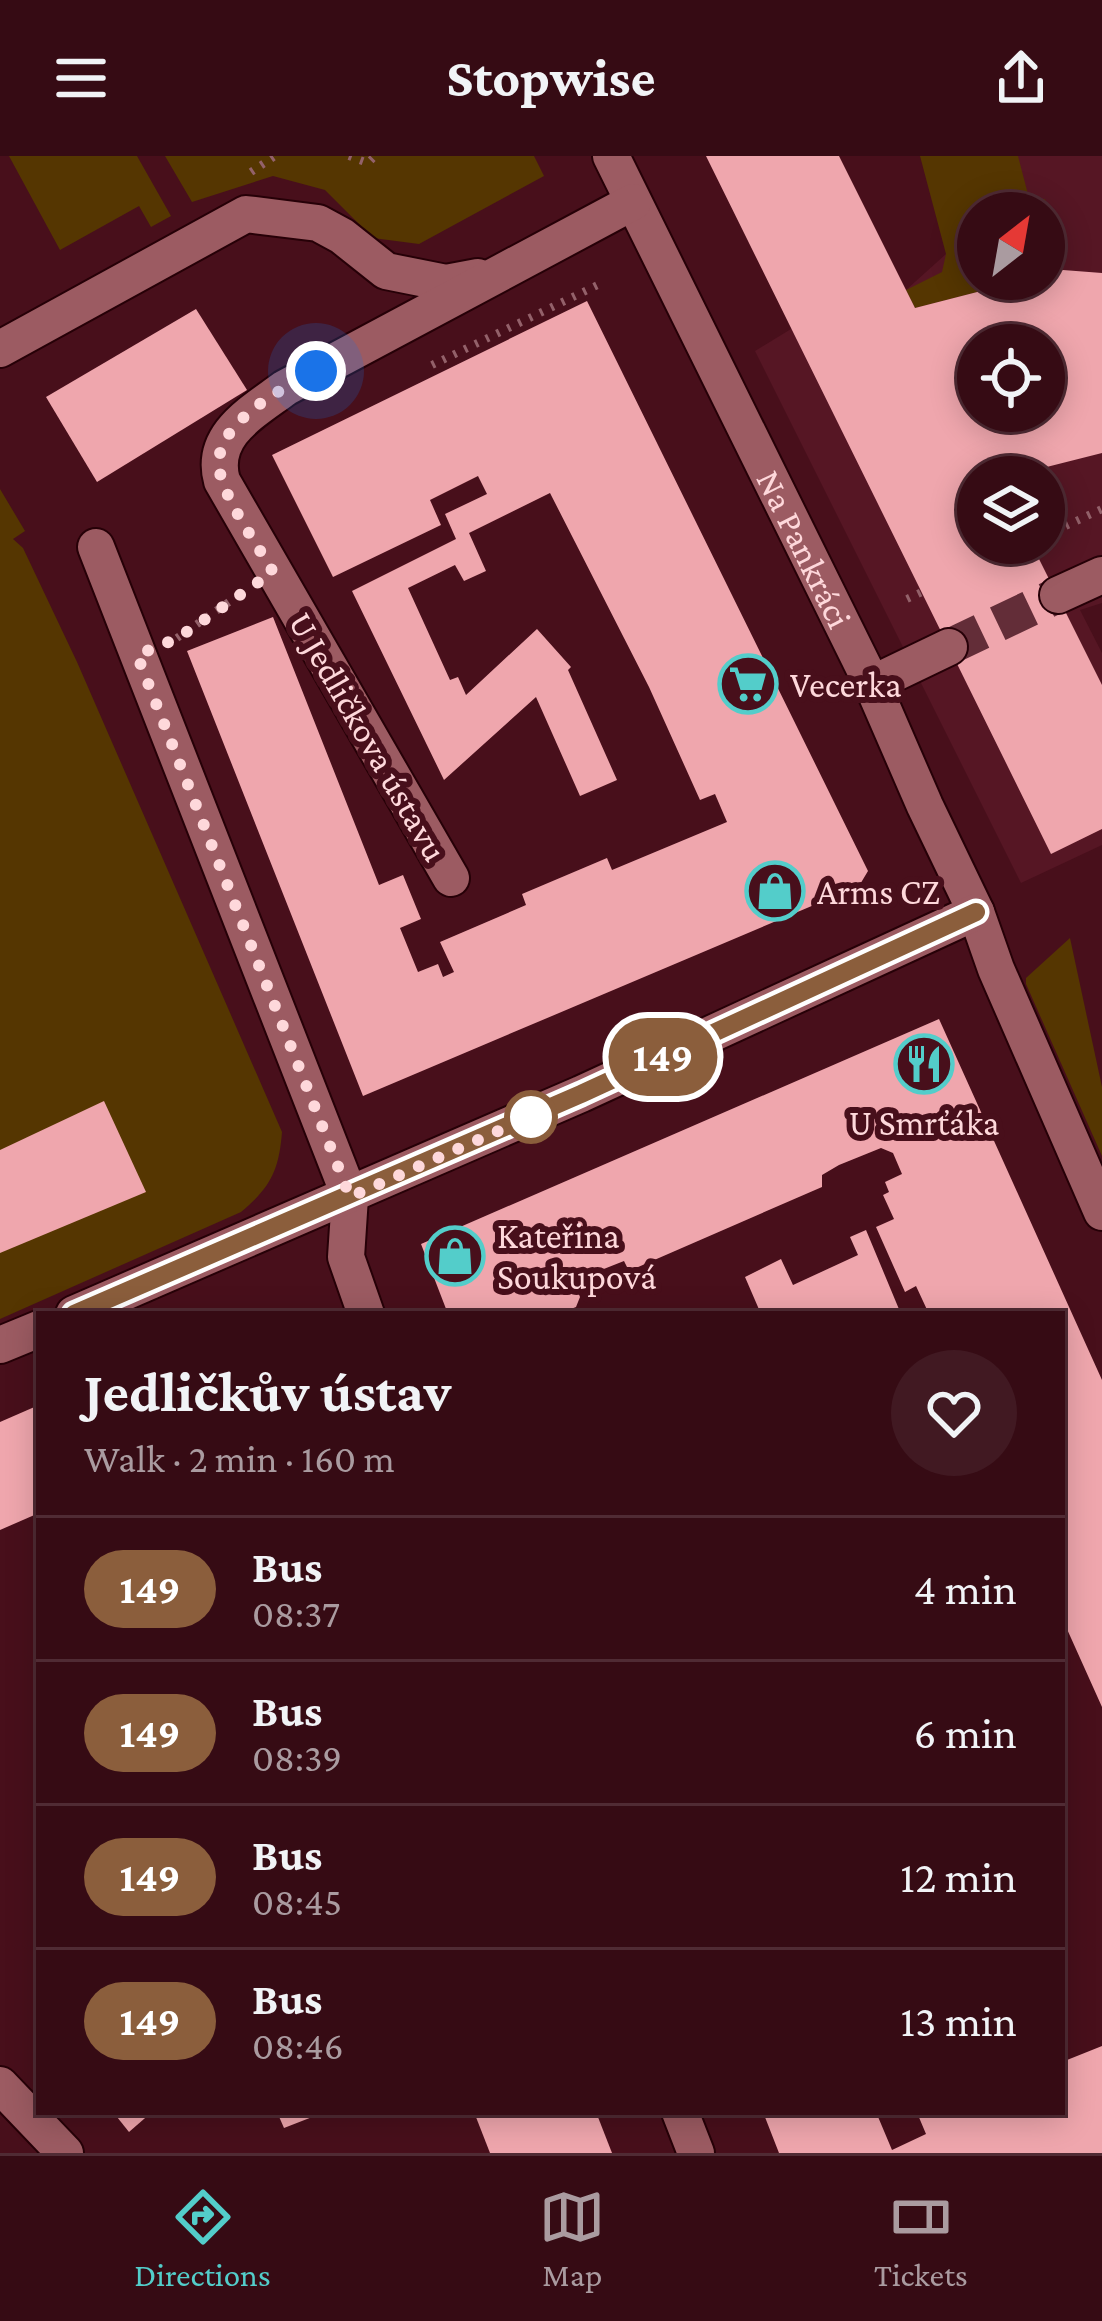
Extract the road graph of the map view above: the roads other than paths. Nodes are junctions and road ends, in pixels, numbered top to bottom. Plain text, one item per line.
1 (610, 156) edge
2 (633, 202) junction
3 (501, 273) junction
4 (0, 350) edge
5 (96, 547) dead end
6 (1102, 574) edge
7 (1058, 595) tunnel mouth
8 (949, 647) tunnel mouth
9 (872, 684) junction
10 (452, 878) dead end
11 (976, 912) junction
12 (350, 1197) junction
13 (1102, 1212) edge
14 (81, 1311) edge
15 (365, 1311) edge
16 (36, 1330) edge
17 (0, 1345) edge
18 (0, 2085) edge
19 (681, 2115) edge
20 (65, 2153) edge
21 (696, 2153) edge

1 - 2 street, Na Pankráci
2 - 3 street, U Jedličkova ústavu
2 - 9 street, Na Pankráci
3 - 4 street
3 - 10 street, U Jedličkova ústavu
5 - 12 street
6 - 7 street
8 - 9 street
9 - 11 street, Na Pankráci
11 - 12 street
11 - 13 street, Na Pankráci
12 - 14 street
12 - 15 street
16 - 17 street
18 - 20 street
19 - 21 street

